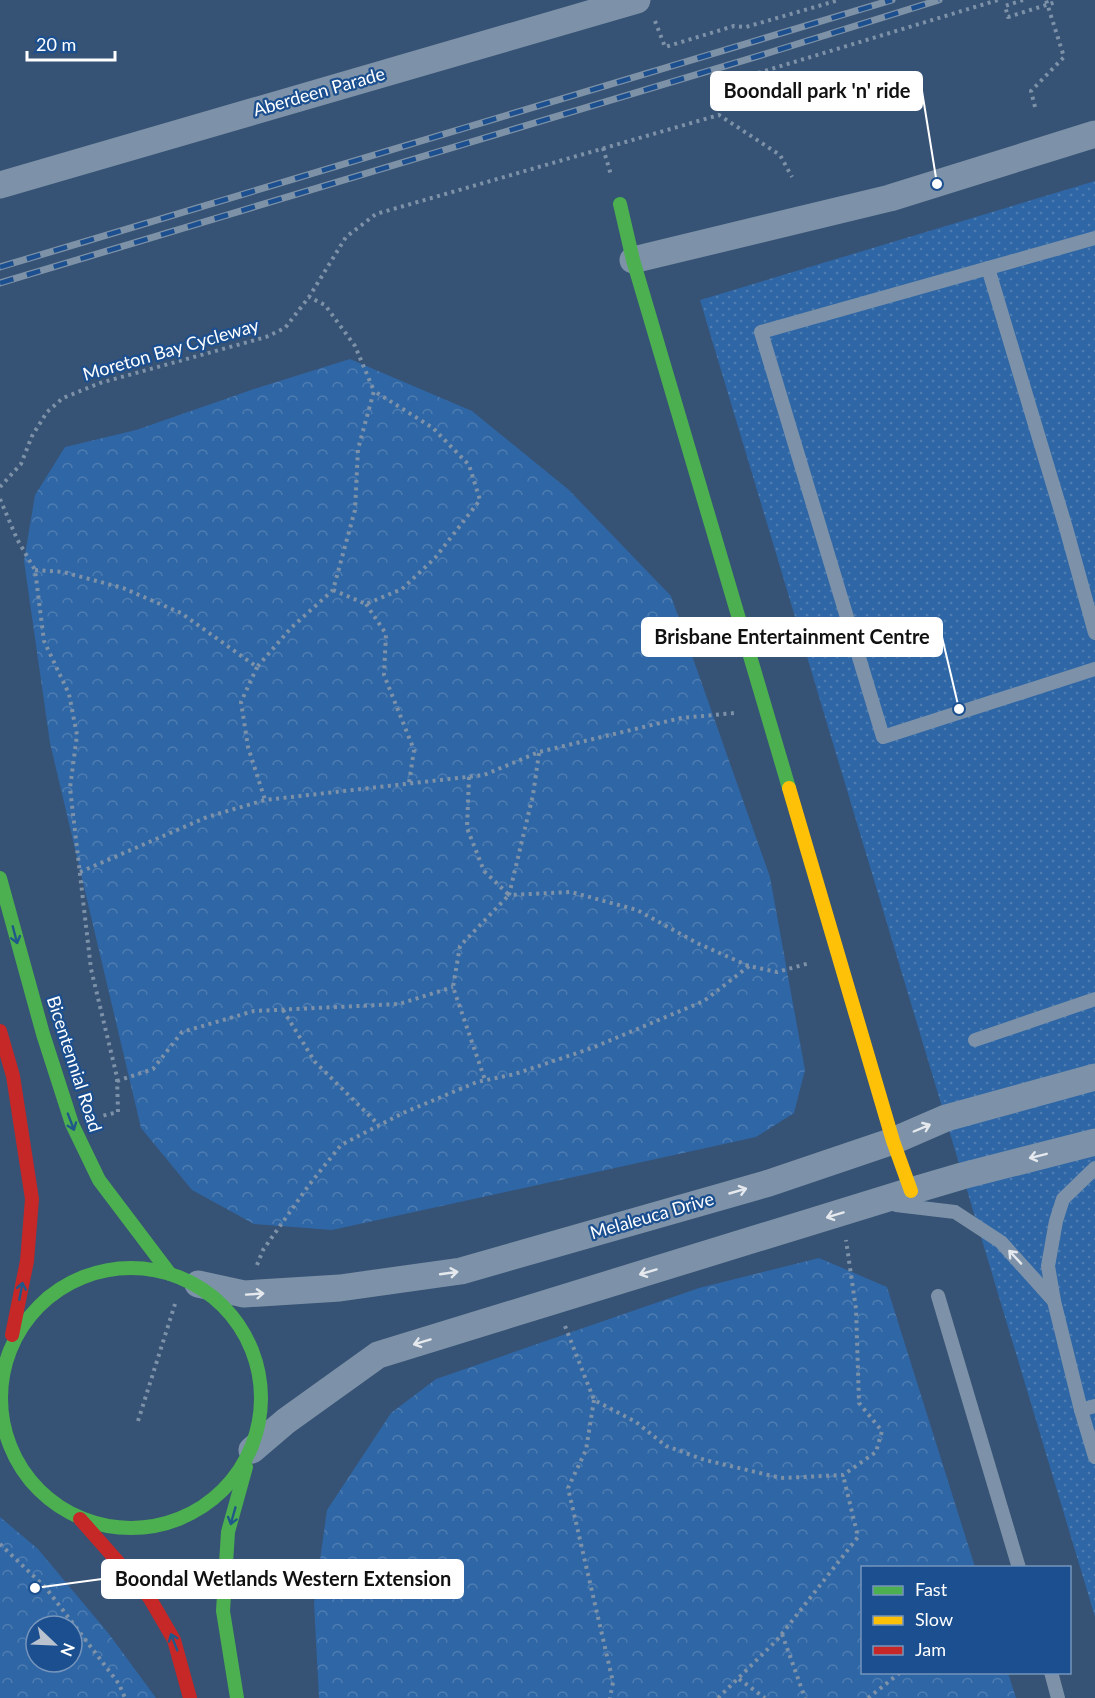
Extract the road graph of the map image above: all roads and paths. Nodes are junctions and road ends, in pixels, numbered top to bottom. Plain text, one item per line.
1 (839, 0) edge
2 (998, 0) edge
3 (1023, 0) edge
4 (1047, 2) edge
5 (1056, 2) dead end
6 (561, 10) edge
7 (646, 10) edge
8 (758, 74) dead end
9 (1035, 107) dead end
10 (1095, 134) edge
11 (792, 177) dead end
12 (0, 185) edge
13 (620, 204) dead end
14 (1095, 238) edge
15 (633, 260) junction
16 (988, 268) junction
17 (309, 297) junction
18 (374, 392) junction
19 (0, 487) edge
20 (0, 499) edge
21 (35, 570) junction
22 (333, 590) junction
23 (366, 604) junction
24 (1095, 633) edge
25 (257, 667) junction
26 (1095, 669) edge
27 (766, 710) junction
28 (539, 752) junction
29 (469, 777) junction
30 (409, 783) junction
31 (265, 800) junction
32 (80, 872) junction
33 (0, 878) edge
34 (509, 895) junction
35 (838, 956) junction
36 (749, 966) junction
37 (453, 987) junction
38 (1095, 999) edge
39 (283, 1010) junction
40 (0, 1031) edge
41 (975, 1040) dead end
42 (1095, 1077) edge
43 (486, 1080) junction
44 (117, 1081) junction
45 (96, 1117) dead end
46 (379, 1125) junction
47 (892, 1140) junction
48 (1095, 1142) edge
49 (1095, 1168) edge
50 (910, 1191) junction
51 (876, 1202) junction
52 (843, 1213) junction
53 (170, 1274) junction
54 (198, 1284) junction
55 (244, 1294) junction
56 (938, 1296) dead end
57 (176, 1301) dead end
58 (556, 1301) junction
59 (1054, 1301) junction
60 (10, 1348) junction
61 (0, 1391) edge
62 (594, 1400) junction
63 (1095, 1406) edge
64 (1081, 1410) junction
65 (138, 1421) dead end
66 (250, 1455) junction
67 (1095, 1457) edge
68 (843, 1475) junction
69 (78, 1517) junction
70 (0, 1544) edge
71 (1018, 1566) edge
72 (782, 1633) junction
73 (898, 1674) edge
74 (1052, 1674) edge
75 (739, 1679) junction
76 (125, 1698) edge
77 (190, 1698) edge
78 (237, 1698) edge
79 (610, 1698) edge
80 (718, 1698) edge
81 (765, 1698) edge
82 (805, 1698) edge
83 (868, 1698) edge
84 (1058, 1698) edge

1 - 7 path
2 - 8 path
3 - 4 path
4 - 5 path
4 - 9 path
6 - 7 street, Aberdeen Parade
6 - 12 street, Aberdeen Parade
10 - 15 street
11 - 17 path, Moreton Bay Cycleway
13 - 15 main road
14 - 16 lane
15 - 27 main road
16 - 24 lane
16 - 26 lane
17 - 18 path
17 - 19 path, Moreton Bay Cycleway
18 - 22 path
18 - 23 path
20 - 21 path
21 - 25 path
21 - 32 path
22 - 23 path
22 - 25 path
23 - 30 path
25 - 31 path
27 - 28 path
27 - 35 main road
28 - 29 path
28 - 34 path
29 - 30 path
29 - 34 path
30 - 31 path
31 - 32 path
32 - 44 path
33 -> 53 main road, Bicentennial Road
34 - 36 path
34 - 37 path
35 - 36 path
35 - 47 main road
36 - 43 path
37 - 39 path
37 - 43 path
38 - 41 lane
39 - 44 path
39 - 46 path
60 -> 40 main road
47 -> 42 street, Melaleuca Drive
43 - 46 path
44 - 45 path
46 - 55 path
47 - 50 main road
55 -> 47 street, Melaleuca Drive
48 -> 50 street
49 - 59 lane
50 - 51 street
51 - 52 street
59 -> 51 lane
52 -> 58 street
52 - 68 path
53 - 54 main road
53 - 60 main road
54 - 55 street, Melaleuca Drive
54 - 66 main road
56 - 71 lane
57 - 65 path
58 - 62 path
58 -> 66 street
59 - 64 lane
60 - 61 main road
61 - 69 main road
62 - 68 path
62 - 79 path
63 - 64 lane
64 - 67 lane
66 - 69 main road
66 -> 78 main road
68 - 72 path
77 -> 69 main road
70 - 76 path
72 - 75 path
72 - 82 path
73 - 83 path
74 - 84 lane
75 - 80 path
75 - 81 path

